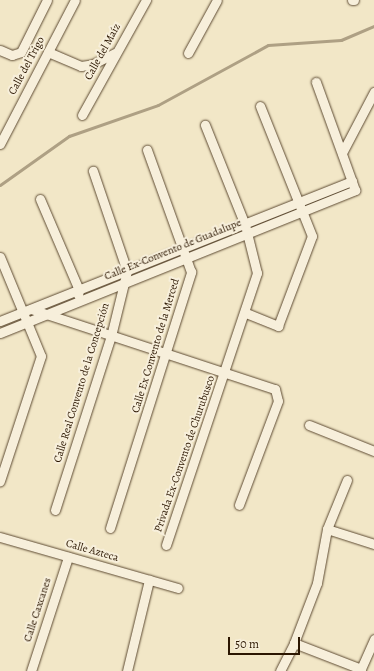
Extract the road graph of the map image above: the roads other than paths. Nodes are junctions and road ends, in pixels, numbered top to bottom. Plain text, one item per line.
1 (46, 0) edge
2 (75, 0) edge
3 (146, 0) edge
4 (217, 0) edge
5 (0, 50) edge
6 (48, 52) junction
7 (117, 52) junction
8 (188, 53) dead end
9 (316, 82) dead end
10 (374, 92) edge
11 (260, 106) dead end
12 (82, 115) dead end
13 (205, 125) dead end
14 (0, 144) edge
15 (147, 150) dead end
16 (342, 153) junction
17 (92, 171) dead end
18 (352, 181) junction
19 (40, 199) dead end
20 (302, 208) junction
21 (246, 229) junction
22 (184, 254) junction
23 (0, 257) edge
24 (127, 271) junction
25 (124, 282) junction
26 (80, 290) junction
27 (77, 301) junction
28 (28, 309) junction
29 (246, 313) junction
30 (44, 315) junction
31 (0, 321) edge
32 (25, 322) junction
33 (0, 333) edge
34 (111, 336) junction
35 (168, 353) junction
36 (226, 371) junction
37 (309, 425) dead end
38 (374, 451) edge
39 (2, 467) edge
40 (347, 480) dead end
41 (0, 481) edge
42 (239, 506) dead end
43 (56, 510) dead end
44 (110, 528) dead end
45 (327, 529) junction
46 (0, 537) edge
47 (374, 544) edge
48 (166, 545) dead end
49 (68, 557) junction
50 (149, 580) junction
51 (178, 588) dead end
52 (374, 640) edge
53 (294, 643) junction
54 (361, 670) edge
55 (31, 671) edge
56 (127, 671) edge
57 (280, 671) edge

1 - 5 street
2 - 6 street, Calle del Trigo
3 - 7 street, Calle del Maíz
4 - 8 street
6 - 7 street
6 - 14 street, Calle del Trigo
7 - 12 street, Calle del Maíz
9 - 16 street
10 - 16 street
11 - 20 street
13 - 21 street, Privada Ex-Convento de Churubusco
15 - 22 street, Calle Ex Convento de la Merced
16 - 18 street
17 - 24 street
18 - 20 street, Calle Ex-Convento de Guadalupe
18 - 20 street, Calle Ex-Convento de Guadalupe
19 - 26 street
20 - 21 street, Calle Ex-Convento de Guadalupe
20 - 29 street
21 - 22 street, Calle Ex-Convento de Guadalupe
21 - 29 street, Privada Ex-Convento de Churubusco
22 - 24 street, Calle Ex-Convento de Guadalupe
22 - 25 street, Calle Ex-Convento de Guadalupe
22 - 35 street, Calle Ex Convento de la Merced
23 - 28 street
24 - 25 street, Calle Real Convento de la Concepción
24 - 26 street, Calle Ex-Convento de Guadalupe
25 - 27 street, Calle Ex-Convento de Guadalupe
25 - 34 street, Calle Real Convento de la Concepción
26 - 27 street
26 - 28 street, Calle Ex-Convento de Guadalupe
27 - 30 street, Calle Ex-Convento de Guadalupe
28 - 30 street
28 - 31 street, Calle Ex-Convento de Guadalupe
28 - 32 street
29 - 36 street, Privada Ex-Convento de Churubusco
30 - 32 street, Calle Ex-Convento de Guadalupe
30 - 34 street
32 - 33 street, Calle Ex-Convento de Guadalupe
32 - 39 street
34 - 35 street
34 - 43 street, Calle Real Convento de la Concepción
35 - 36 street
35 - 44 street, Calle Ex Convento de la Merced
36 - 42 street
36 - 48 street, Privada Ex-Convento de Churubusco
37 - 38 street
39 - 41 street
40 - 45 street
45 - 47 street
45 - 53 street
46 - 49 street, Calle Azteca
49 - 50 street, Calle Azteca
49 - 55 street, Calle Caxcanes
50 - 51 street, Calle Azteca
50 - 56 street
52 - 54 street
53 - 54 street
53 - 57 street

